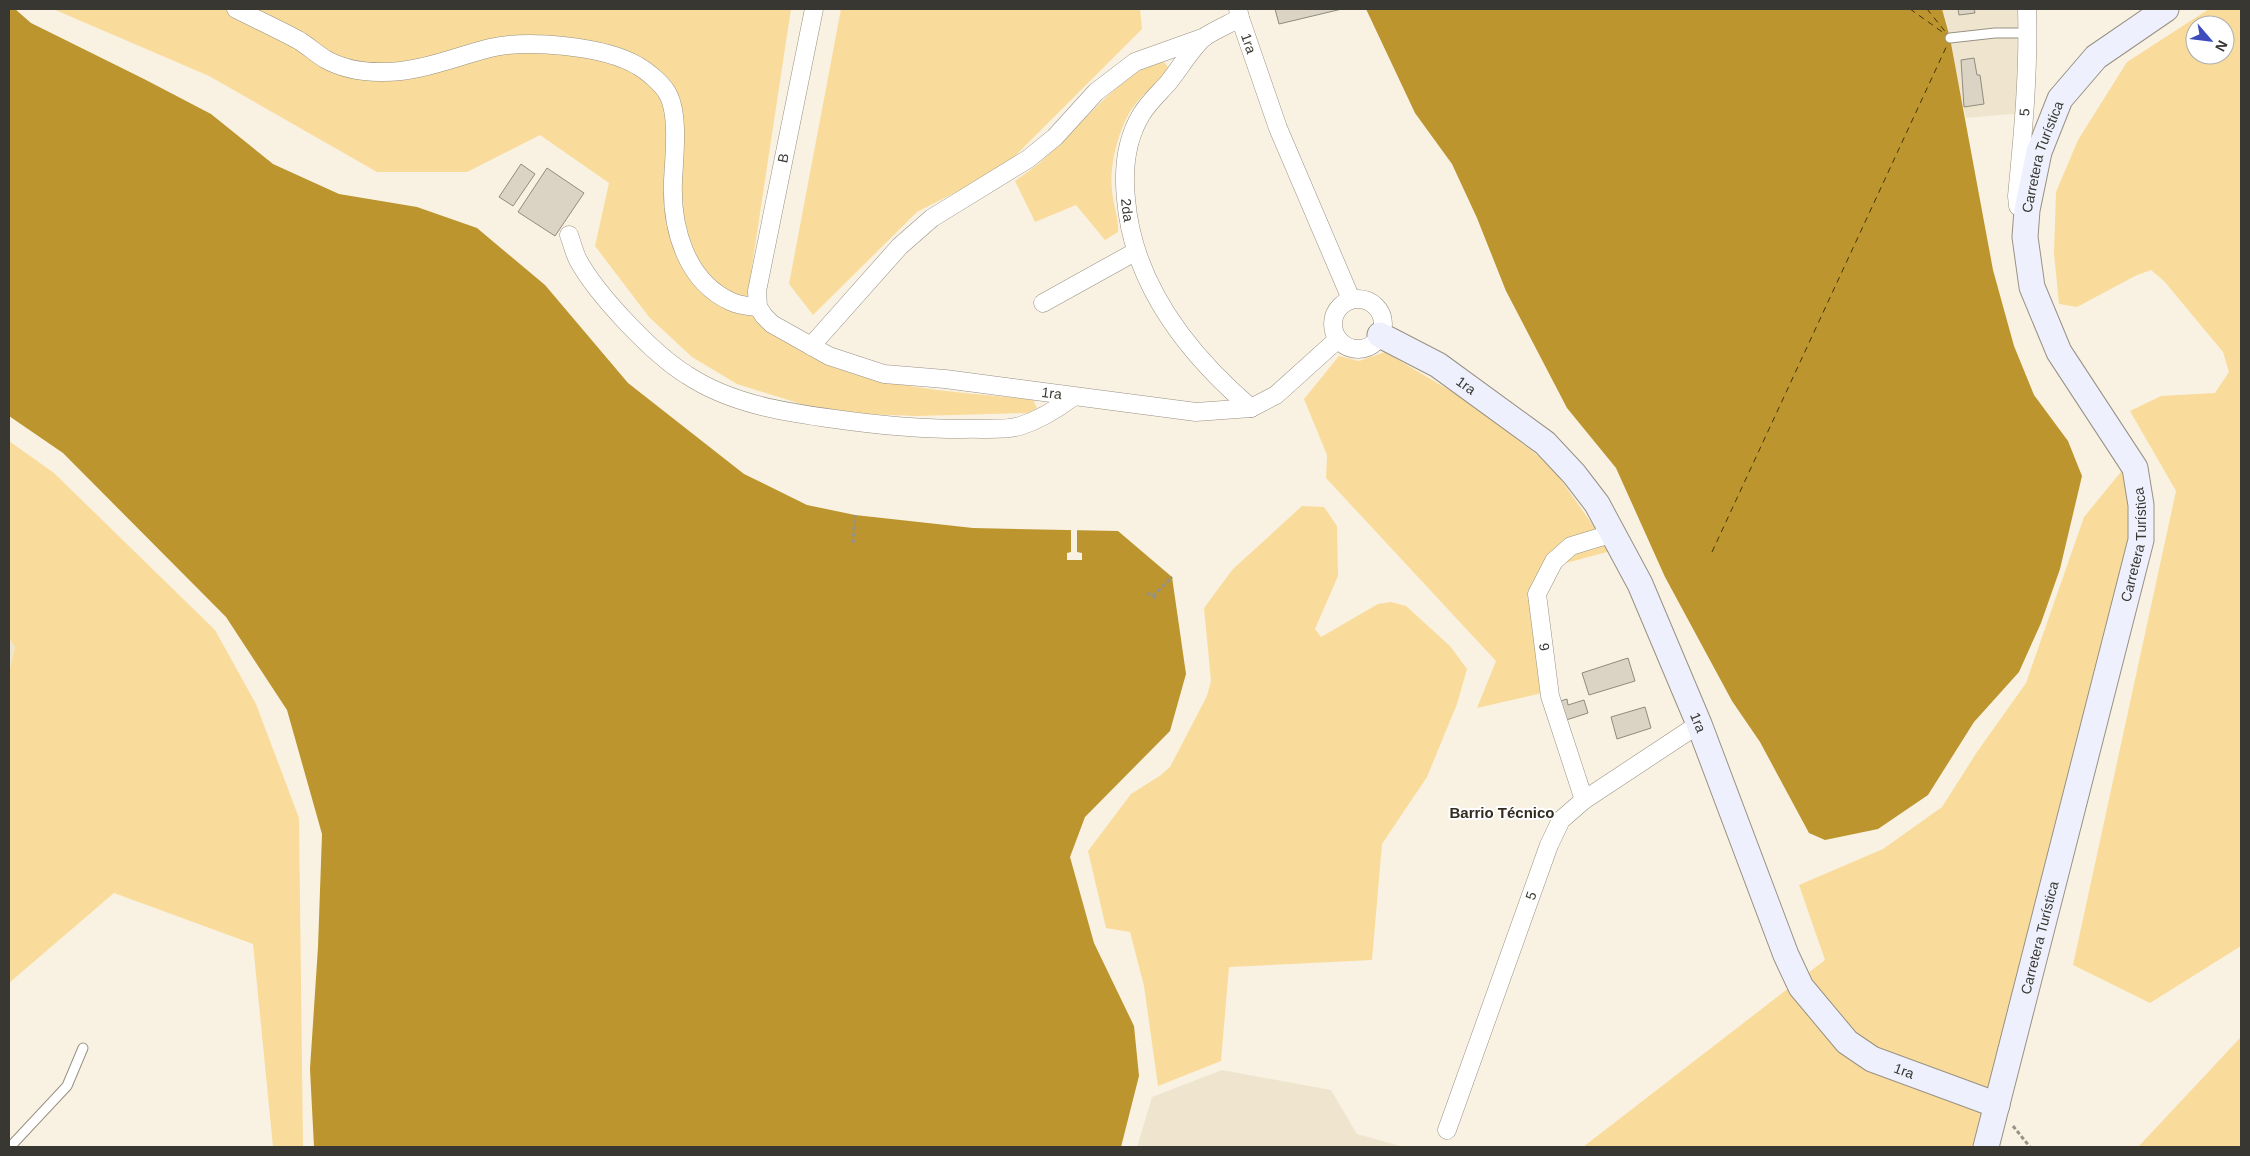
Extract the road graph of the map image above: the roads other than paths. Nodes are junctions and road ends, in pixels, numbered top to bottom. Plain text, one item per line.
1 (236, 9) edge
2 (814, 9) edge
3 (2027, 9) edge
4 (2166, 9) edge
5 (1239, 14) edge
6 (2028, 33) junction
7 (1205, 37) junction
8 (1950, 38) dead end
9 (2027, 210) junction
10 (569, 235) dead end
11 (1135, 252) junction
12 (1351, 300) junction
13 (1043, 303) dead end
14 (758, 307) junction
15 (1380, 335) junction
16 (1338, 339) junction
17 (811, 346) junction
18 (1073, 397) junction
19 (1251, 408) junction
20 (1614, 533) junction
21 (1699, 724) junction
22 (1584, 800) junction
23 (83, 1048) dead end
24 (1997, 1106) junction
25 (1447, 1130) dead end
26 (10, 1147) edge
27 (1986, 1147) edge

1 - 14 street
2 - 14 street, B
3 - 6 street, 5
4 - 9 main road, Carretera Turística
5 - 7 street, 2da
5 - 12 street, 1ra
6 - 8 lane
6 - 9 street, 5
7 - 11 street, 2da
7 - 17 street
9 - 24 main road, Carretera Turística
10 - 18 street
11 - 13 street
11 - 19 street, 2da
12 - 15 street
12 - 16 street
14 - 17 street, 1ra
15 - 16 street
15 - 20 main road, 1ra
16 - 19 street, 1ra
17 - 18 street, 1ra
18 - 19 street, 1ra
20 - 21 main road, 1ra
20 - 22 street, 6
21 - 22 street, 5
21 - 24 main road, 1ra
22 - 25 street, 5
23 - 26 lane
24 - 27 main road, Carretera Turística

